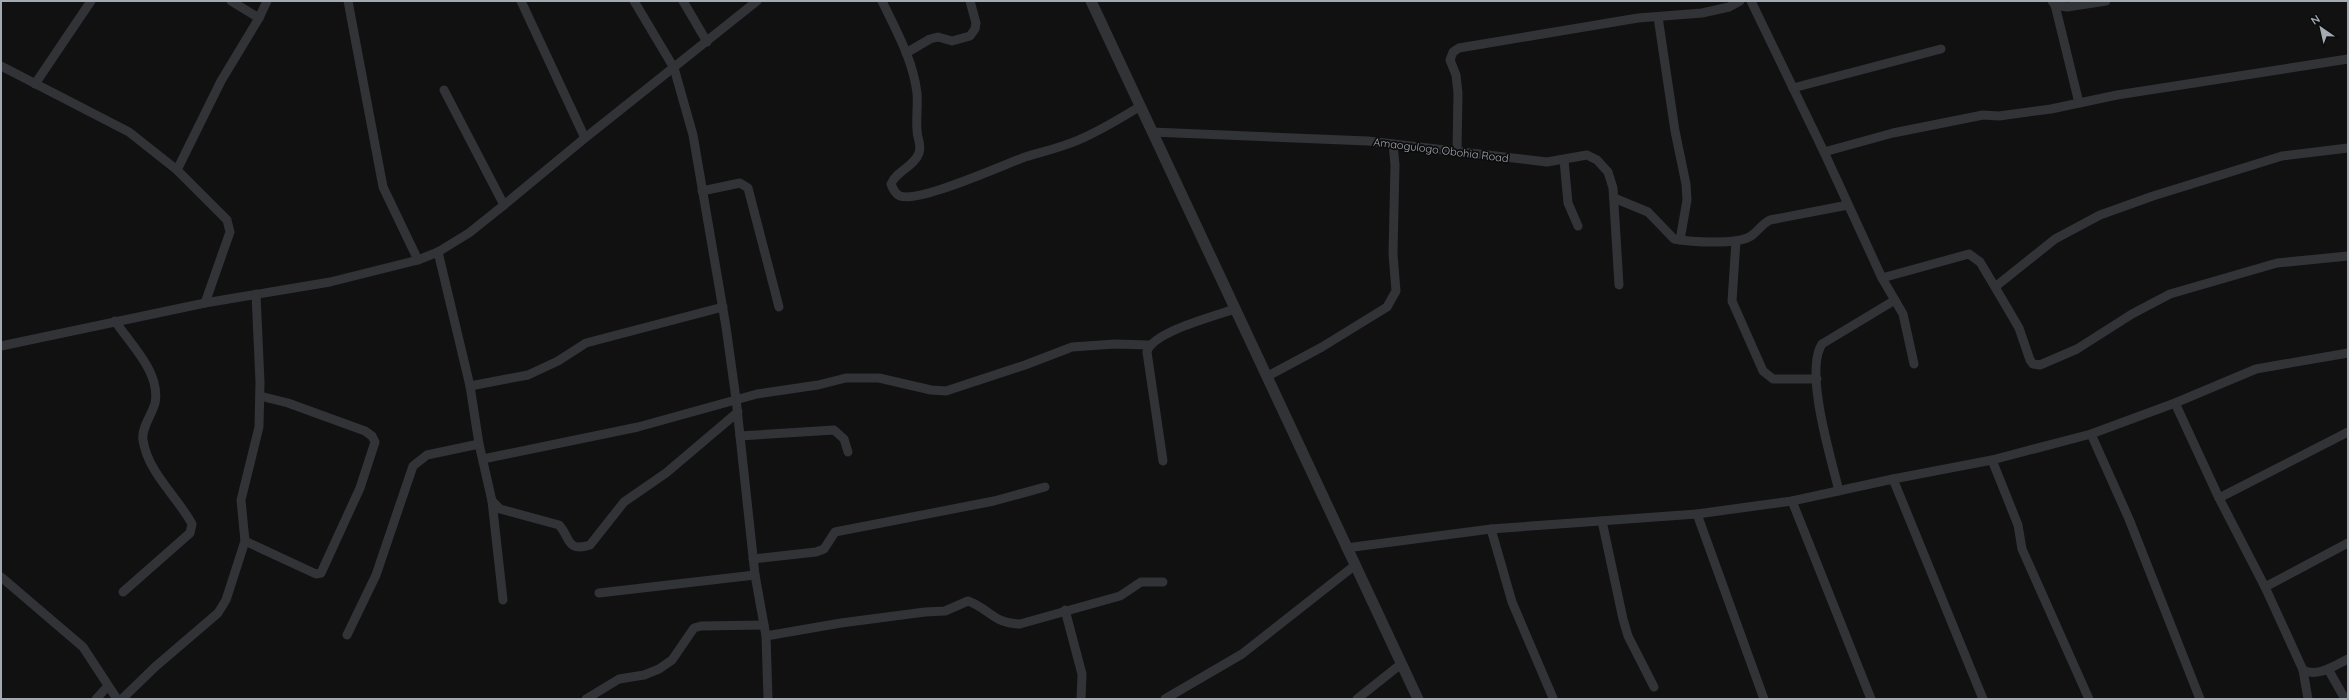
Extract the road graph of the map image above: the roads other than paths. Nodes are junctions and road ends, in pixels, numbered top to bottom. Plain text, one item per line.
1 (91, 1) edge
2 (231, 1) edge
3 (267, 1) edge
4 (348, 1) edge
5 (521, 1) edge
6 (634, 1) edge
7 (682, 1) edge
8 (757, 1) edge
9 (882, 1) edge
10 (970, 1) edge
11 (1091, 1) edge
12 (1740, 1) edge
13 (1751, 1) edge
14 (2106, 1) edge
15 (2054, 3) edge
16 (1658, 17) junction
17 (259, 18) junction
18 (707, 42) junction
19 (1941, 49) dead end
20 (906, 53) junction
21 (2348, 58) edge
22 (1, 66) edge
23 (674, 68) junction
24 (34, 84) junction
25 (1793, 88) junction
26 (444, 90) dead end
27 (2079, 103) junction
28 (1139, 107) junction
29 (1152, 132) junction
30 (585, 138) junction
31 (1393, 144) junction
32 (2348, 148) edge
33 (1457, 151) junction
34 (1824, 152) junction
35 (1564, 160) junction
36 (178, 170) junction
37 (702, 191) junction
38 (1614, 198) junction
39 (1848, 205) junction
40 (504, 206) junction
41 (1578, 226) dead end
42 (1680, 240) junction
43 (1736, 241) junction
44 (438, 252) junction
45 (2348, 256) edge
46 (418, 260) junction
47 (1882, 278) junction
48 (1619, 285) dead end
49 (1995, 287) junction
50 (256, 294) junction
51 (1894, 300) junction
52 (205, 304) junction
53 (723, 307) junction
54 (778, 307) dead end
55 (1234, 309) junction
56 (115, 321) junction
57 (1148, 345) junction
58 (1, 346) edge
59 (2348, 353) edge
60 (1914, 364) dead end
61 (1268, 376) junction
62 (1816, 379) junction
63 (470, 386) junction
64 (260, 396) junction
65 (736, 399) junction
66 (2175, 404) junction
67 (738, 412) junction
68 (2348, 432) edge
69 (2090, 434) junction
70 (740, 436) junction
71 (479, 444) junction
72 (848, 452) dead end
73 (483, 459) junction
74 (1992, 460) junction
75 (1163, 461) dead end
76 (1893, 479) junction
77 (1045, 487) dead end
78 (1839, 491) junction
79 (2219, 498) junction
80 (492, 501) junction
81 (1792, 501) junction
82 (1697, 514) junction
83 (1602, 521) junction
84 (1491, 529) junction
85 (245, 541) junction
86 (2348, 543) edge
87 (1346, 548) junction
88 (753, 559) junction
89 (1354, 566) junction
90 (755, 575) junction
91 (1, 577) edge
92 (1163, 582) dead end
93 (2265, 587) junction
94 (123, 592) dead end
95 (599, 593) dead end
96 (503, 600) dead end
97 (1065, 610) junction
98 (764, 625) junction
99 (347, 635) dead end
100 (766, 636) junction
101 (2348, 659) edge
102 (1401, 664) junction
103 (2328, 669) junction
104 (2303, 670) junction
105 (108, 686) junction
106 (1654, 687) dead end
107 (1553, 698) edge
108 (96, 699) edge
109 (118, 699) edge
110 (122, 699) edge
111 (586, 699) edge
112 (768, 699) edge
113 (1081, 699) edge
114 (1165, 699) edge
115 (1356, 699) edge
116 (1418, 699) edge
117 (1764, 699) edge
118 (1871, 699) edge
119 (1983, 699) edge
120 (2089, 699) edge
121 (2200, 699) edge
122 (2308, 699) edge
123 (2345, 699) edge

1 - 24 street
2 - 17 street
3 - 17 street
4 - 46 street
5 - 30 street
6 - 23 street
7 - 18 street
8 - 18 street
9 - 20 street
10 - 20 street
11 - 28 street
12 - 16 street
13 - 25 street
14 - 15 street
15 - 27 street
16 - 33 street
16 - 42 street
17 - 36 street
18 - 23 street
19 - 25 street
20 - 28 street
21 - 27 street
22 - 24 street
23 - 30 street
23 - 37 street
24 - 36 street
25 - 34 street
26 - 40 street
27 - 34 street
28 - 29 street
29 - 31 street, Amaogulogo Obohia Road
29 - 55 street
30 - 40 street
31 - 33 street, Amaogulogo Obohia Road
31 - 61 street
32 - 49 street
33 - 35 street, Amaogulogo Obohia Road
34 - 39 street
35 - 38 street, Amaogulogo Obohia Road
35 - 41 street
36 - 52 street
37 - 53 street
37 - 54 street
38 - 42 street
38 - 48 street, Amaogulogo Obohia Road
39 - 43 street
39 - 47 street
40 - 44 street
42 - 43 street
43 - 62 street
44 - 46 street
44 - 63 street
45 - 49 street
46 - 50 street
47 - 49 street
47 - 51 street
50 - 52 street
50 - 64 street
51 - 60 street
51 - 62 street
52 - 56 street
53 - 63 street
53 - 65 street
55 - 57 street
55 - 61 street
56 - 58 street
56 - 94 street
57 - 65 street
57 - 75 street
59 - 66 street
61 - 87 street
62 - 78 street
63 - 71 street
64 - 85 street
64 - 85 street
65 - 67 street
65 - 73 street
66 - 69 street
66 - 79 street
67 - 70 street
67 - 80 street
68 - 79 street
69 - 74 street
69 - 121 street
70 - 72 street
70 - 88 street
71 - 73 street
71 - 99 street
73 - 80 street
74 - 76 street
74 - 120 street
76 - 78 street
76 - 119 street
77 - 88 street
78 - 81 street
79 - 93 street
80 - 96 street
81 - 82 street
81 - 118 street
82 - 83 street
82 - 117 street
83 - 84 street
83 - 106 street
84 - 87 street
84 - 107 street
85 - 110 street
86 - 93 street
87 - 89 street
88 - 90 street
89 - 102 street
89 - 114 street
90 - 95 street
90 - 98 street
91 - 105 street
92 - 97 street
93 - 104 street
97 - 100 street
97 - 113 street
98 - 100 street
98 - 111 street
100 - 112 street
101 - 103 street
102 - 115 street
102 - 116 street
103 - 104 street
103 - 123 street
104 - 122 street
105 - 108 street
105 - 109 street

